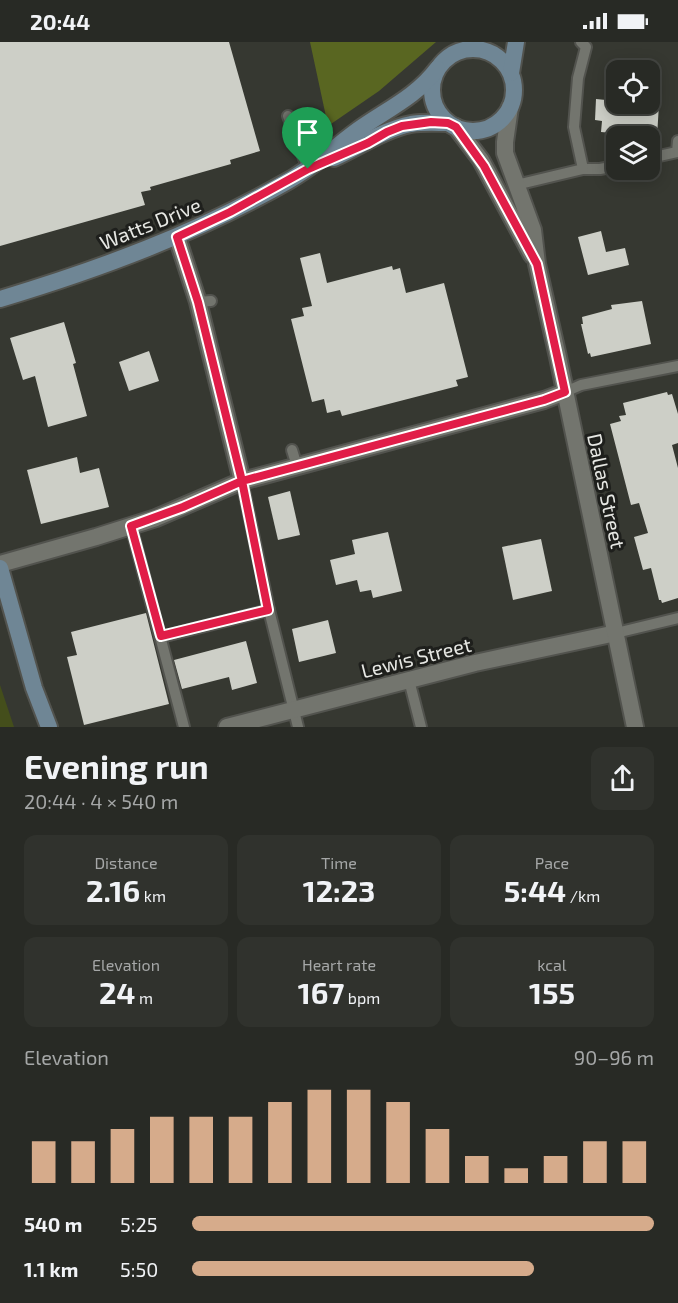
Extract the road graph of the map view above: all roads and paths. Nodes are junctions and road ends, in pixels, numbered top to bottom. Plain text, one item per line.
1 (516, 42) edge
2 (581, 42) edge
3 (465, 46) edge
4 (437, 69) junction
5 (511, 73) junction
6 (510, 107) junction
7 (288, 116) dead end
8 (452, 125) junction
9 (678, 141) edge
10 (660, 156) edge
11 (606, 168) edge
12 (308, 169) junction
13 (583, 169) junction
14 (516, 185) junction
15 (177, 237) junction
16 (537, 264) junction
17 (0, 299) edge
18 (678, 366) edge
19 (565, 392) junction
20 (242, 481) junction
21 (131, 526) junction
22 (0, 566) edge
23 (268, 610) junction
24 (678, 618) edge
25 (616, 633) junction
26 (161, 636) junction
27 (409, 680) junction
28 (294, 710) junction
29 (49, 727) edge
30 (184, 727) edge
31 (227, 727) edge
32 (298, 727) edge
33 (421, 727) edge
34 (635, 727) edge

1 - 5 main road
2 - 13 lane
3 - 4 main road
3 - 5 main road
4 - 8 main road
4 - 12 main road, Watts Drive
5 - 6 main road
6 - 8 main road
6 - 14 street, Dallas Street
7 - 12 lane
8 - 12 main road, Watts Drive
8 - 16 street, Dallas Street
9 - 10 lane
11 - 13 lane
12 - 15 main road, Watts Drive
13 - 14 lane
14 - 16 street, Dallas Street
15 - 17 main road, Watts Drive
15 - 20 street
16 - 19 street, Dallas Street
18 - 19 lane
19 - 20 street
19 - 25 street, Dallas Street
20 - 21 street
20 - 23 lane
21 - 22 street
21 - 26 lane
22 - 29 main road
23 - 26 lane
23 - 28 lane
24 - 25 lane
25 - 27 street, Lewis Street
25 - 34 street, Dallas Street
26 - 30 lane
27 - 28 street, Lewis Street
27 - 33 lane
28 - 31 street, Lewis Street
28 - 32 lane

